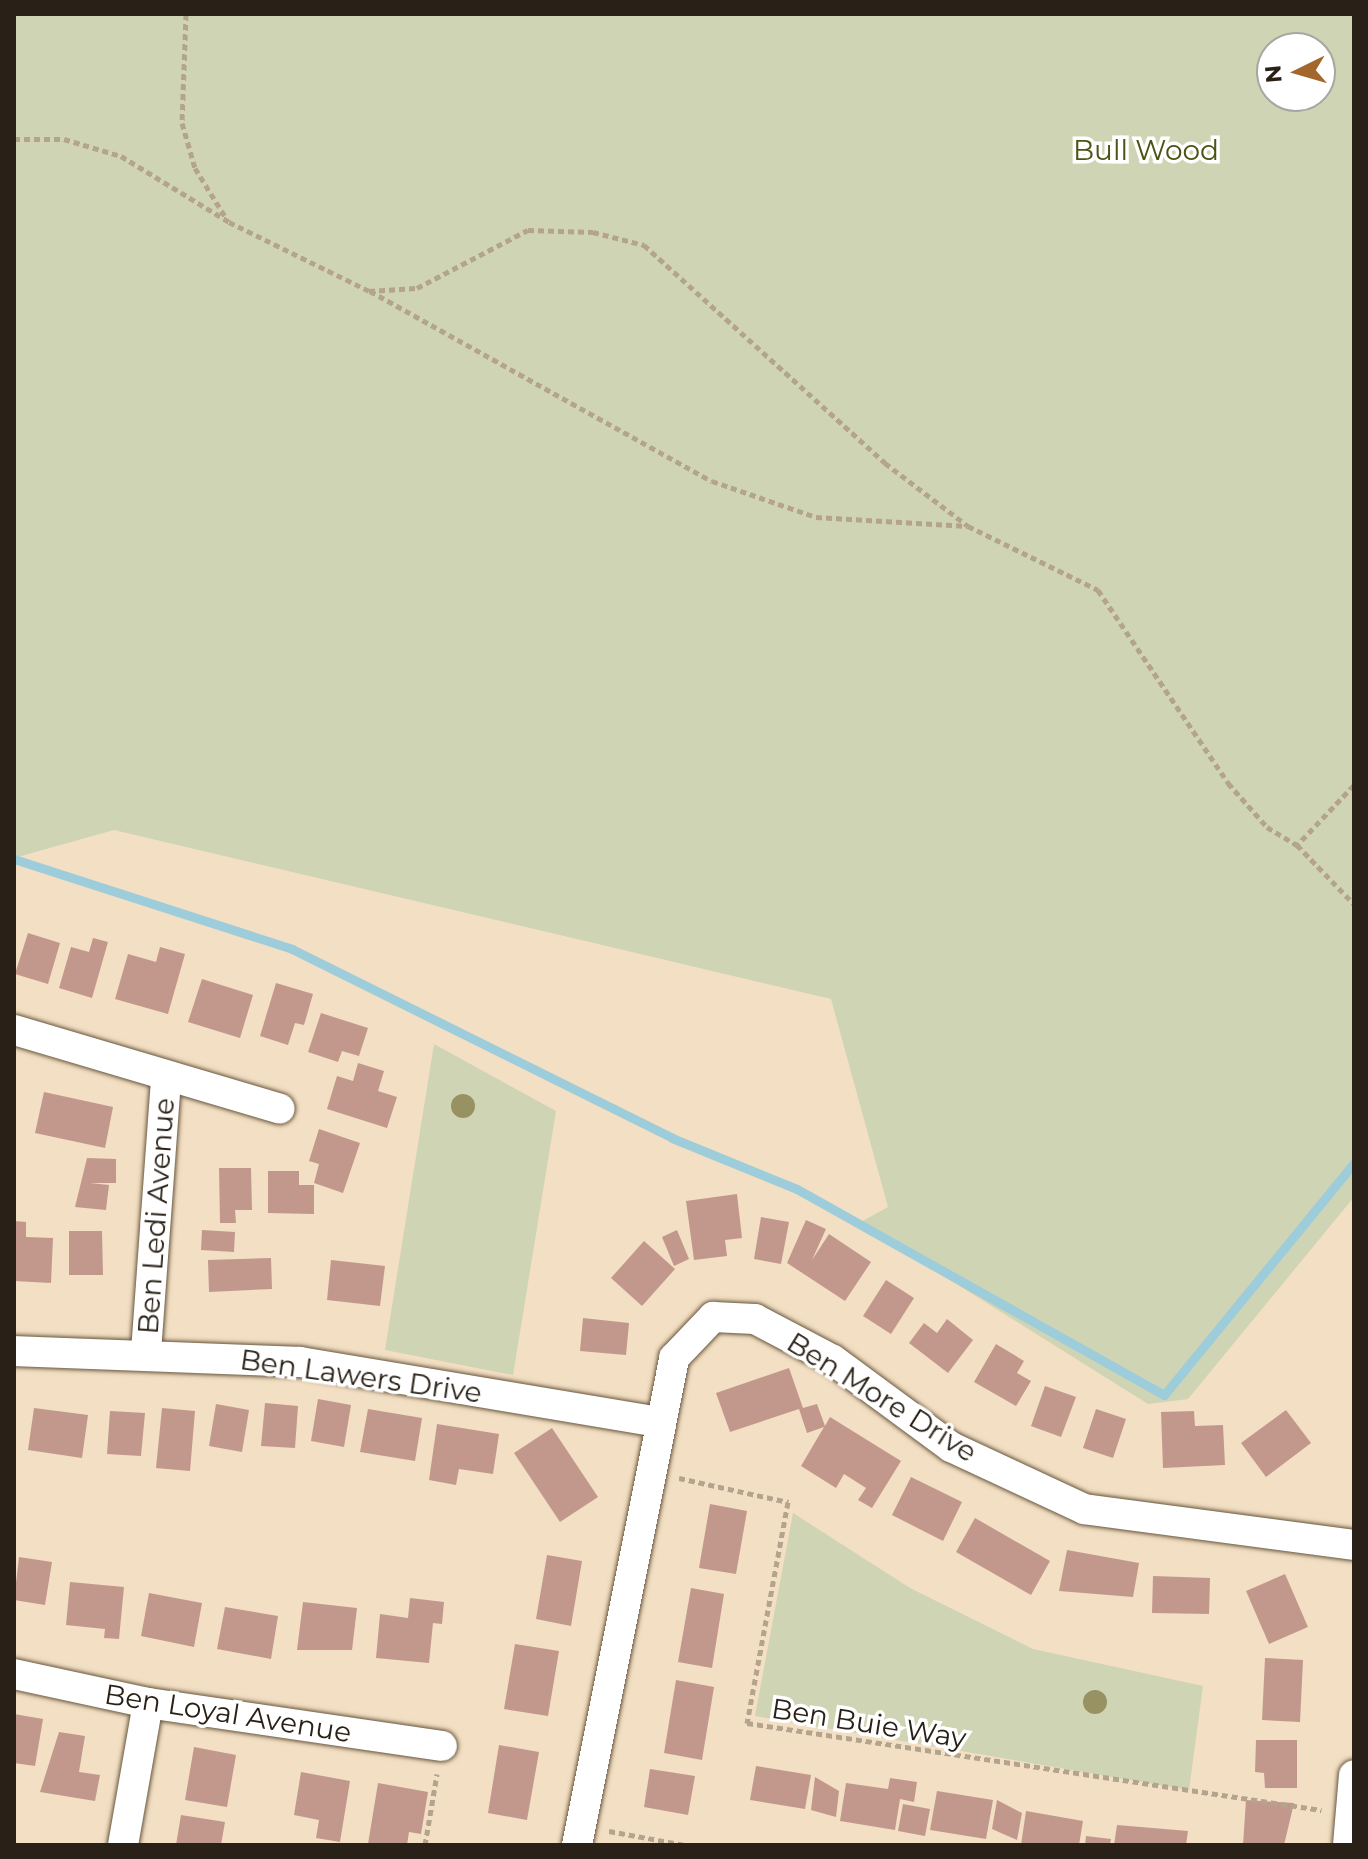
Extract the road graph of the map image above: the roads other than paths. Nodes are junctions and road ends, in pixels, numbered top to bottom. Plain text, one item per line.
1 (14, 1030) edge
2 (166, 1081) junction
3 (280, 1109) dead end
4 (14, 1351) edge
5 (146, 1352) junction
6 (658, 1422) junction
7 (1354, 1545) edge
8 (14, 1674) edge
9 (148, 1703) junction
10 (442, 1746) road end
11 (1354, 1775) edge
12 (579, 1836) edge
13 (123, 1845) edge
14 (1348, 1845) edge

1 - 2 street, Ben Ledi Avenue
2 - 3 street, Ben Ledi Avenue
2 - 5 street, Ben Ledi Avenue
4 - 5 street, Ben Lawers Drive
5 - 6 street, Ben Lawers Drive
6 - 7 street, Ben More Drive
6 - 12 street, Ben More Drive
8 - 9 street, Ben Loyal Avenue
9 - 10 street, Ben Loyal Avenue
9 - 13 street
11 - 14 street

